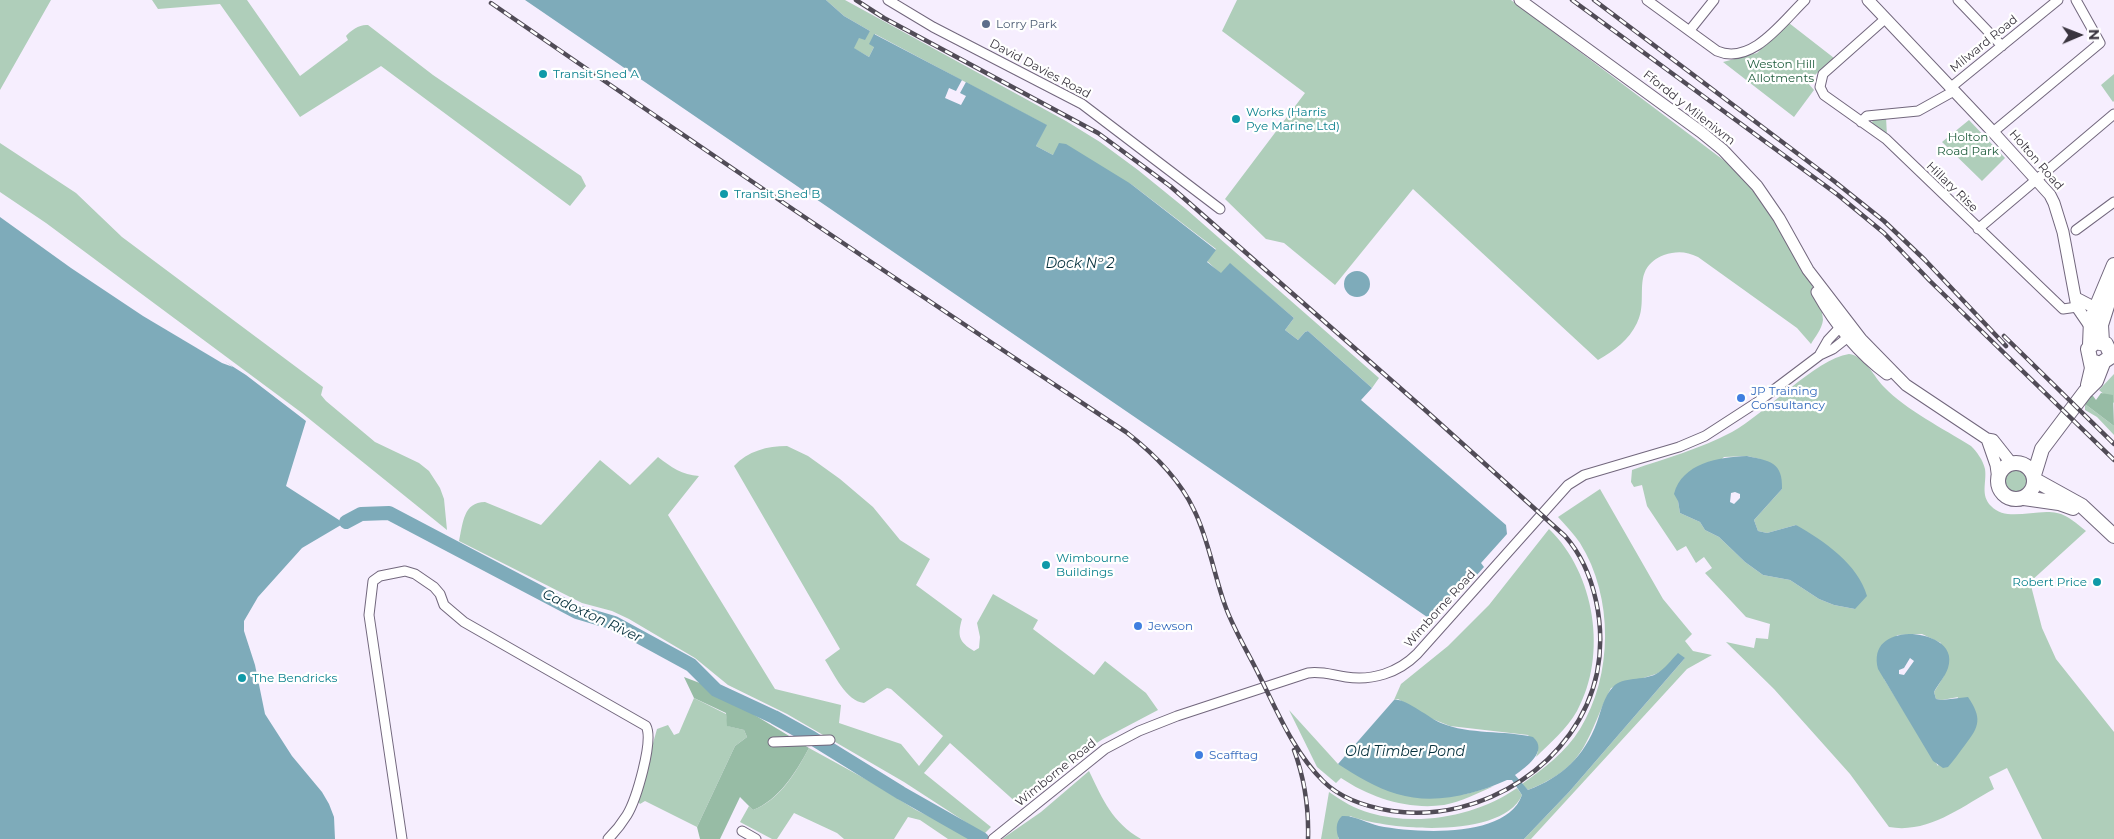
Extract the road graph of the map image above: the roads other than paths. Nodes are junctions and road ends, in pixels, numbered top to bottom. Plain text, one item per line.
1 (888, 0) edge
2 (1520, 0) edge
3 (1647, 0) edge
4 (1714, 0) edge
5 (1805, 0) edge
6 (1868, 0) edge
7 (1958, 0) edge
8 (2058, 0) edge
9 (2076, 0) edge
10 (1885, 18) junction
11 (1690, 30) junction
12 (2002, 46) junction
13 (1952, 89) junction
14 (2114, 114) edge
15 (1861, 122) junction
16 (1993, 132) junction
17 (2037, 179) junction
18 (2114, 202) edge
19 (1220, 209) dead end
20 (1978, 229) junction
21 (2076, 230) dead end
22 (2114, 265) edge
23 (2114, 283) edge
24 (2076, 302) junction
25 (2099, 312) junction
26 (1843, 325) junction
27 (2090, 326) junction
28 (1851, 335) junction
29 (2103, 344) edge
30 (1820, 355) junction
31 (2104, 361) edge
32 (1987, 439) junction
33 (2042, 449) junction
34 (2015, 463) junction
35 (2034, 477) junction
36 (1998, 480) junction
37 (2024, 498) junction
38 (2087, 513) junction
39 (2114, 536) edge
40 (830, 740) dead end
41 (774, 742) dead end
42 (742, 831) dead end
43 (994, 838) edge
44 (402, 839) edge
45 (608, 839) edge
46 (756, 839) edge

1 - 19 street, David Davies Road
2 - 26 street, Ffordd y Mileniwm
3 - 11 street
4 - 11 street
5 - 11 street
6 - 10 street, Holton Road
7 - 12 street
8 - 12 street, Milward Road
9 - 16 street
10 - 13 street, Holton Road
10 - 15 street, Hillary Rise
12 - 13 street, Milward Road
13 - 15 street, Milward Road
13 - 16 street, Holton Road
14 - 17 street
15 - 20 street, Hillary Rise
16 - 17 street, Holton Road
17 - 20 street
17 - 24 street, Holton Road
18 - 21 street
20 - 24 street, Hillary Rise
22 - 25 main road
23 - 25 main road
24 - 25 street
24 - 27 street, Holton Road
25 - 27 main road
25 - 29 main road
26 - 28 street, Ffordd y Mileniwm
26 - 30 street, Wimborne Road
27 - 29 main road
28 - 30 street, Wimborne Road
28 - 32 street, Ffordd y Mileniwm
29 - 31 main road
29 - 31 main road
30 - 43 street, Wimborne Road
31 - 33 main road
32 - 34 street, Ffordd y Mileniwm
32 - 36 street
33 - 34 main road
33 - 35 main road
34 - 35 main road
34 - 36 main road
35 - 37 main road
35 - 38 main road
36 - 37 main road
37 - 38 main road
38 - 39 main road
40 - 41 street
42 - 46 street
44 - 45 street

